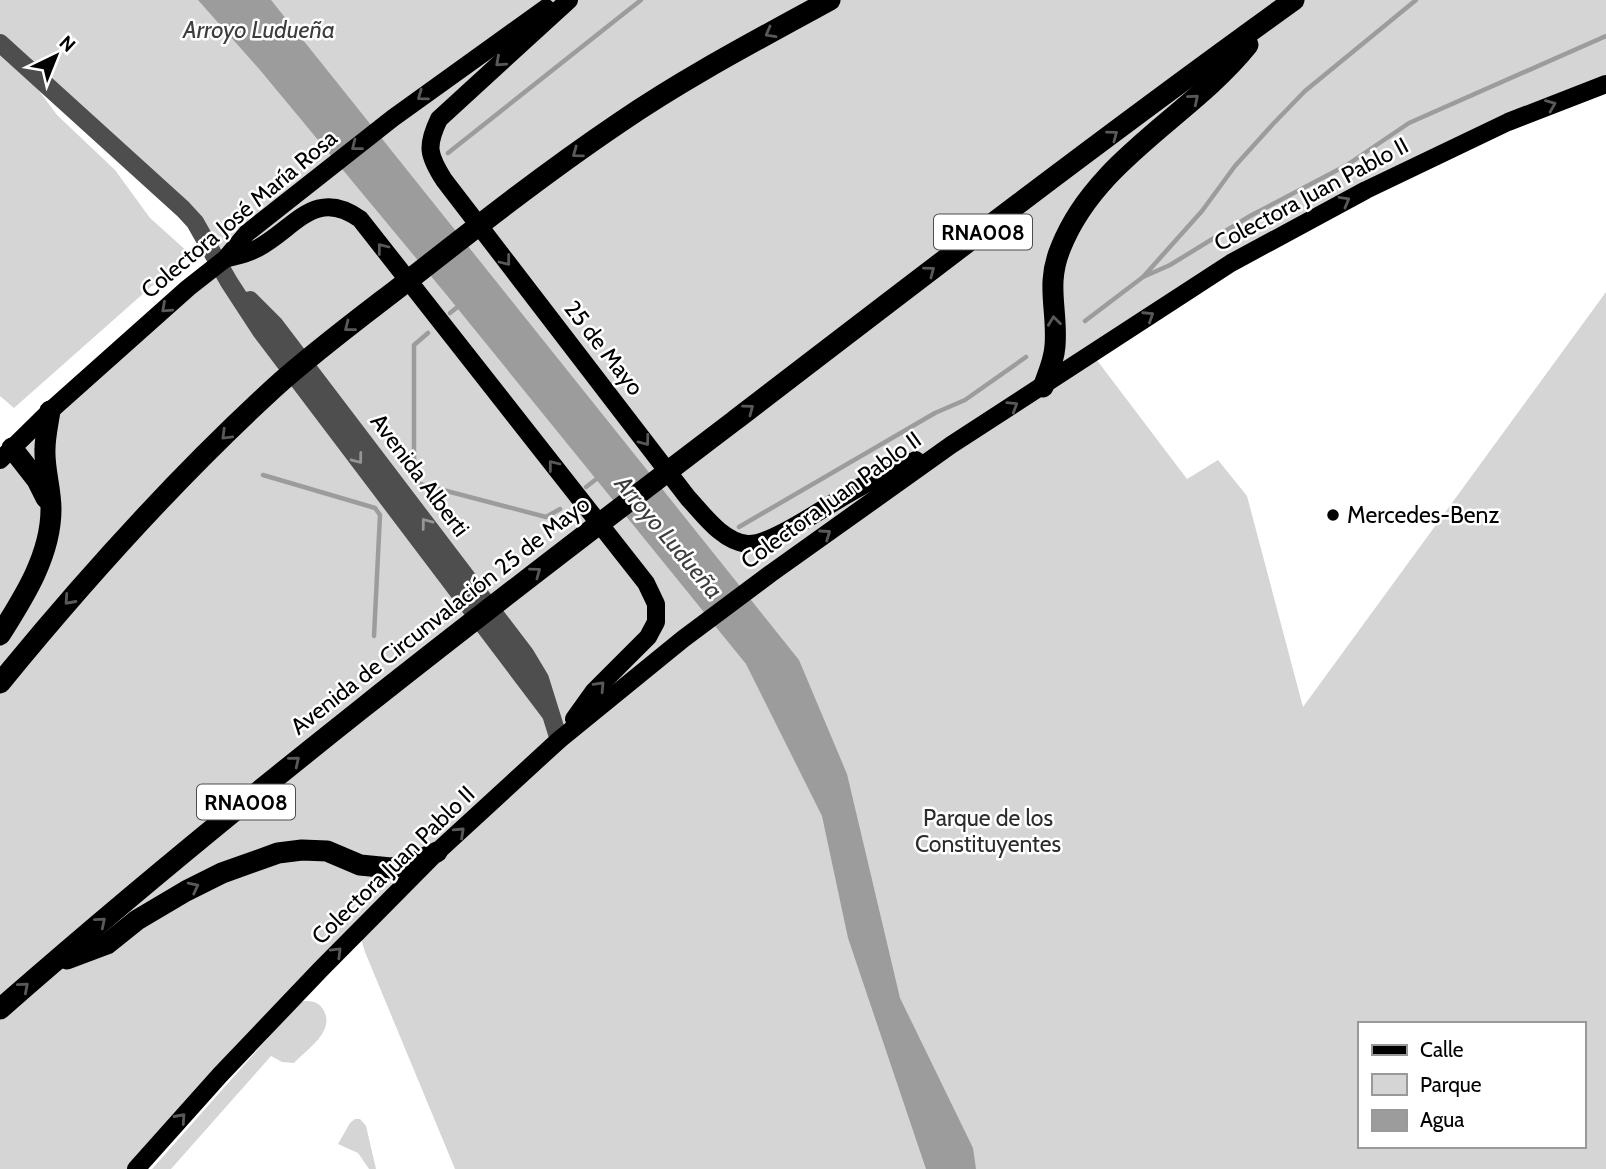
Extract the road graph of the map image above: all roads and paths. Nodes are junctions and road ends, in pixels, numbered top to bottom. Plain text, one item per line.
1 (558, 0) edge
2 (569, 0) edge
3 (830, 0) edge
4 (1294, 0) edge
5 (1272, 16) junction
6 (0, 43) edge
7 (1606, 84) edge
8 (222, 262) junction
9 (1043, 387) junction
10 (50, 411) junction
11 (951, 445) junction
12 (6, 454) edge
13 (51, 512) junction
14 (0, 635) edge
15 (0, 683) edge
16 (559, 740) junction
17 (438, 852) junction
18 (49, 966) junction
19 (0, 1009) edge
20 (136, 1169) edge

1 -> 8 main road, Colectora José María Rosa
2 -> 11 main road, 25 de Mayo
3 -> 15 highway
4 - 5 highway, Avenida de Circunvalación 25 de Mayo / RNA008
9 -> 5 highway
18 -> 5 highway, Avenida de Circunvalación 25 de Mayo / RNA008
6 - 8 street, Avenida Alberti
9 -> 7 main road, Colectora Juan Pablo II
8 -> 10 main road, Colectora José María Rosa
8 - 16 street, Avenida Alberti
16 -> 8 main road
11 -> 9 main road, Colectora Juan Pablo II
10 - 12 main road, Colectora José María Rosa
10 - 13 highway
16 -> 11 main road, Colectora Juan Pablo II
12 - 13 highway
13 - 14 highway
17 -> 16 main road, Colectora Juan Pablo II
18 -> 17 highway
20 -> 17 main road, Colectora Juan Pablo II
19 -> 18 highway, Avenida de Circunvalación 25 de Mayo / RNA008

